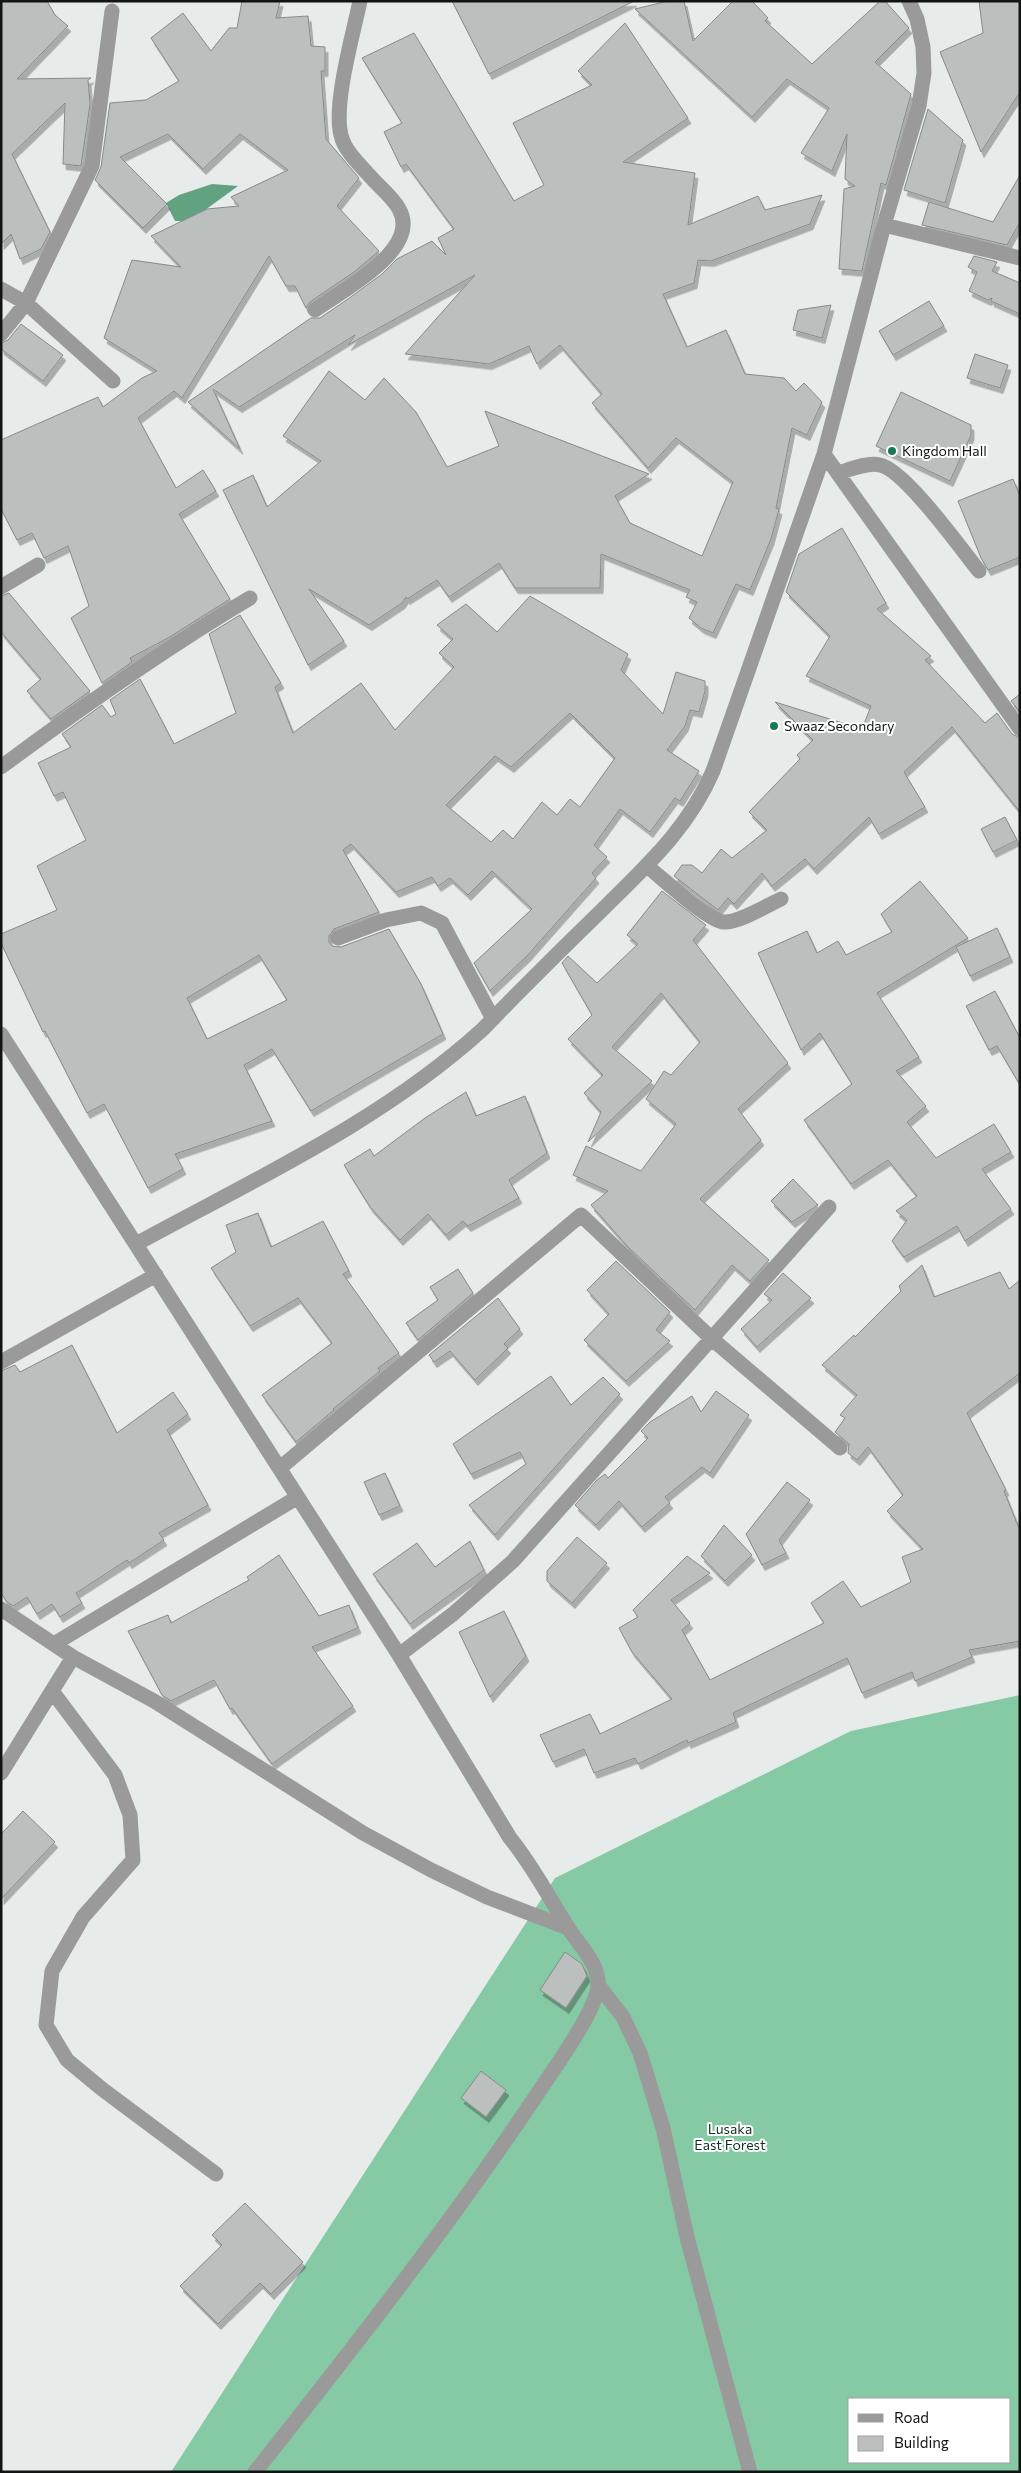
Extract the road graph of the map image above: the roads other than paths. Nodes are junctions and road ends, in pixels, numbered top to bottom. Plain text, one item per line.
1 (360, 1) edge
2 (909, 1) edge
3 (112, 11) dead end
4 (884, 225) junction
5 (1020, 258) edge
6 (1, 290) edge
7 (26, 303) junction
8 (315, 310) dead end
9 (1, 334) edge
10 (113, 381) dead end
11 (824, 454) junction
12 (839, 473) junction
13 (38, 566) dead end
14 (979, 571) dead end
15 (1, 587) edge
16 (250, 598) dead end
17 (1020, 729) edge
18 (1, 767) edge
19 (647, 866) junction
20 (781, 899) dead end
21 (338, 938) dead end
22 (493, 1019) junction
23 (1, 1034) edge
24 (829, 1207) dead end
25 (136, 1244) junction
26 (156, 1275) junction
27 (712, 1339) junction
28 (1, 1362) edge
29 (840, 1448) dead end
30 (280, 1468) junction
31 (298, 1496) junction
32 (1, 1609) edge
33 (54, 1644) junction
34 (399, 1655) junction
35 (74, 1657) junction
36 (52, 1691) junction
37 (1, 1773) edge
38 (568, 1928) junction
39 (598, 1986) junction
40 (216, 2174) dead end
41 (255, 2472) edge
42 (750, 2472) edge

1 - 8 street
2 - 4 street
3 - 7 street
4 - 5 street
4 - 11 street
6 - 7 street
7 - 9 street
7 - 10 street
11 - 12 street
11 - 19 street
12 - 14 street
12 - 17 street
13 - 15 street
16 - 18 street
19 - 20 street
19 - 22 street
21 - 22 street
22 - 25 street
23 - 25 street
24 - 27 street
25 - 26 street
26 - 28 street
26 - 30 street
27 - 29 street
27 - 30 street
27 - 34 street
30 - 31 street
31 - 33 street
31 - 34 street
32 - 33 street
33 - 35 street
34 - 38 street
35 - 36 street
35 - 38 street
36 - 37 street
36 - 40 street
38 - 39 street
39 - 41 street
39 - 42 street

